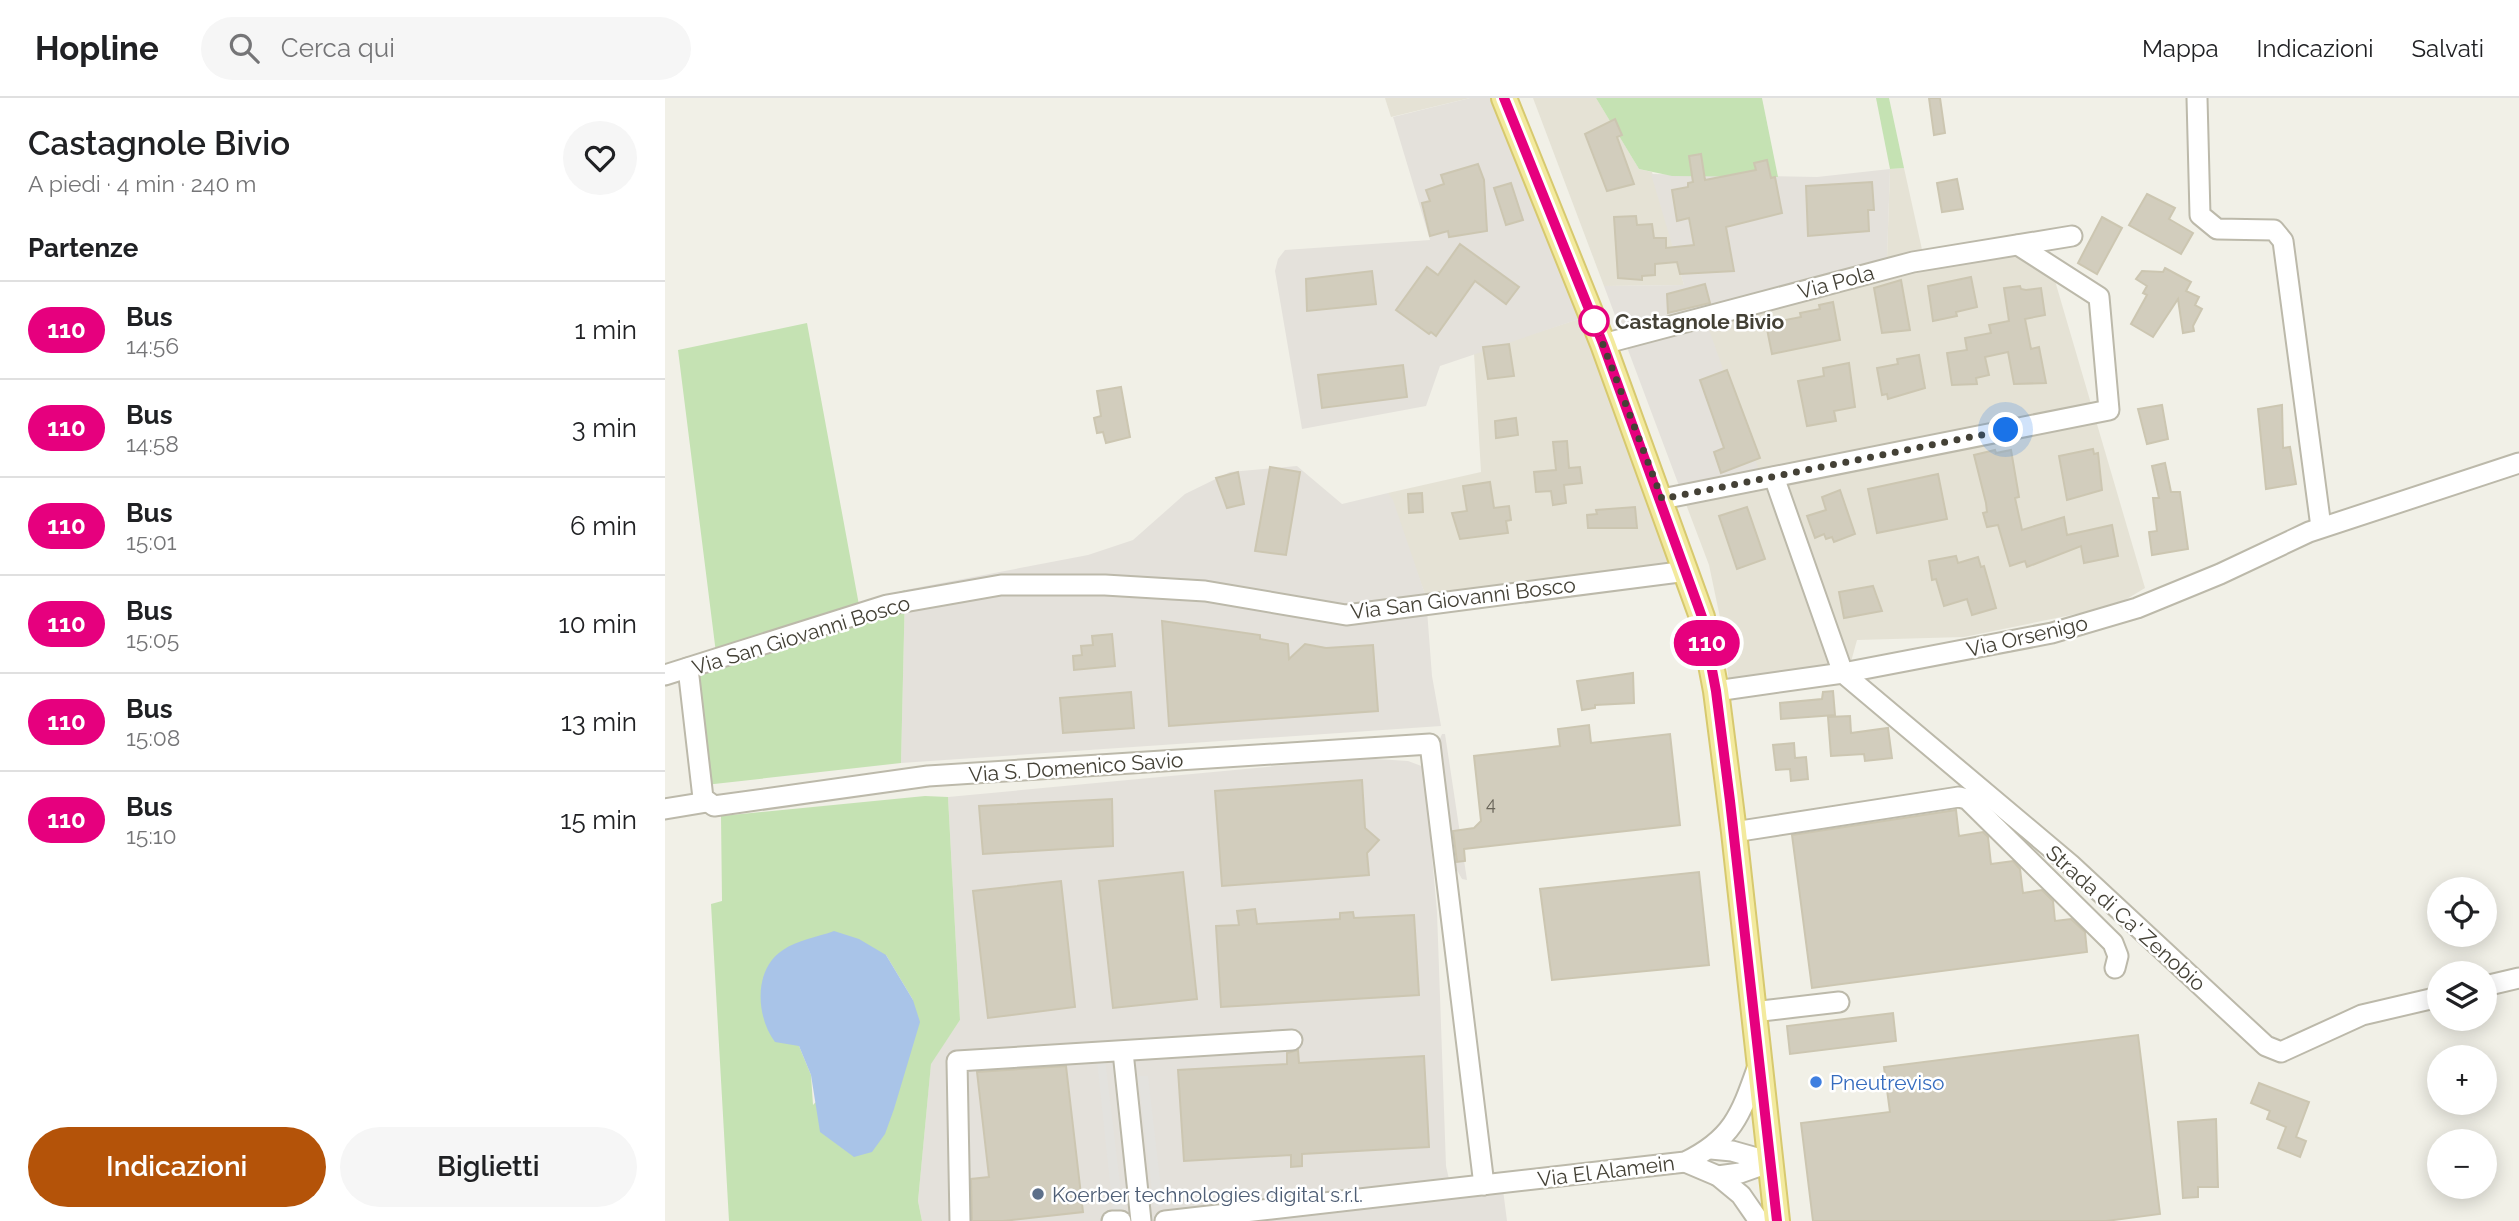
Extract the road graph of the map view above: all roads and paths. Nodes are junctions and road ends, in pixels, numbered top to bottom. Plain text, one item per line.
1 (1504, 98) edge
2 (2197, 98) edge
3 (2072, 236) dead end
4 (2018, 245) junction
5 (1603, 344) junction
6 (2519, 463) edge
7 (1774, 477) junction
8 (1662, 499) junction
9 (2321, 527) junction
10 (1687, 571) junction
11 (688, 668) junction
12 (1843, 673) junction
13 (665, 675) edge
14 (1716, 691) junction
15 (707, 802) junction
16 (665, 810) edge
17 (1734, 832) junction
18 (2115, 968) dead end
19 (2519, 978) edge
20 (2497, 983) edge
21 (2427, 1000) edge
22 (1839, 1002) dead end
23 (1753, 1012) junction
24 (1292, 1040) dead end
25 (1123, 1052) junction
26 (1759, 1065) junction
27 (1711, 1149) junction
28 (1685, 1162) junction
29 (1771, 1162) junction
30 (1718, 1176) junction
31 (1484, 1185) junction
32 (1227, 1218) edge
33 (960, 1221) edge
34 (1112, 1221) edge
35 (1121, 1221) edge
36 (1141, 1221) edge
37 (1165, 1221) edge
38 (1759, 1221) edge
39 (1777, 1221) edge

1 - 5 main road
2 - 9 street
3 - 4 street, Via Pola
4 - 5 street, Via Pola
4 - 7 street
5 - 8 main road
6 - 9 street, Via Orsenigo
7 - 8 street
7 - 12 street
8 - 10 main road
9 - 12 street, Via Orsenigo
10 - 11 street, Via San Giovanni Bosco
10 - 14 main road
11 - 13 street, Via San Giovanni Bosco
11 - 15 street
12 - 14 street, Via Orsenigo
12 - 21 street, Strada di Ca' Zenobio
14 - 17 main road
15 - 16 street
15 - 31 street, Via S. Domenico Savio
17 - 18 street
17 - 23 main road
19 - 20 street
22 - 23 street
23 - 26 main road
24 - 25 street
25 - 33 street
25 - 36 street
26 - 27 street, Via El Alamein
26 - 29 main road
27 - 28 street, Via El Alamein
27 - 29 street
28 - 30 street
28 - 31 street, Via El Alamein
29 - 30 street
29 - 39 main road
30 - 38 street
31 - 32 street, Via El Alamein
32 - 37 street, Via El Alamein
34 - 35 street

